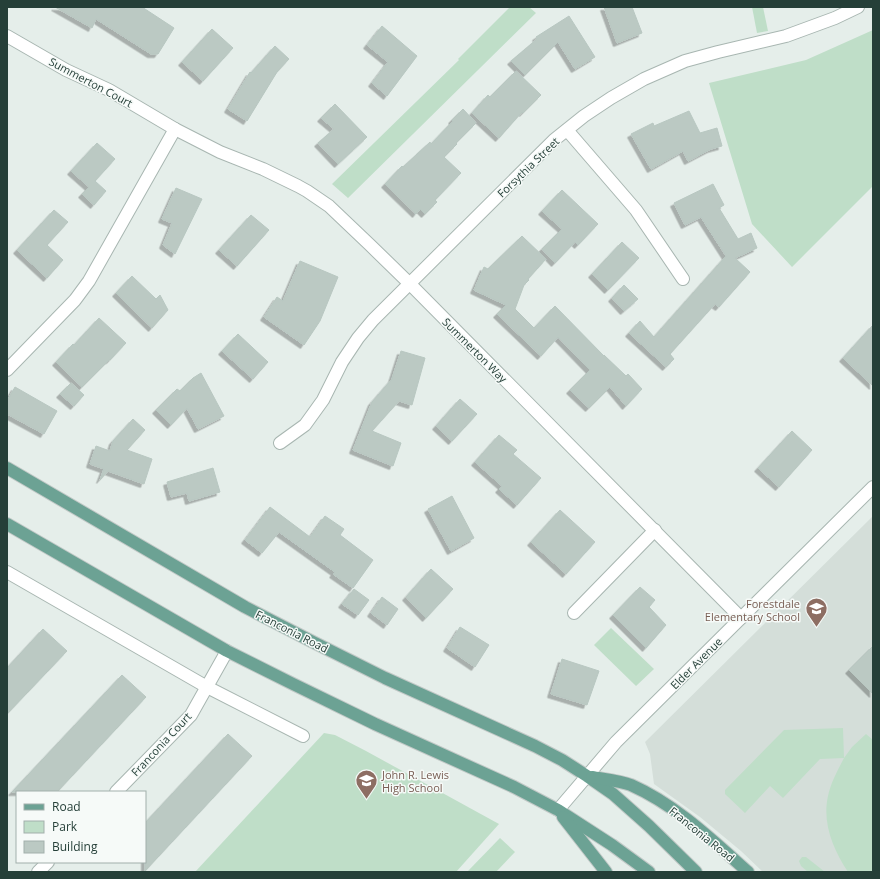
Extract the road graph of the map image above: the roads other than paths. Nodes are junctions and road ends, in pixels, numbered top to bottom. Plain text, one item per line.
1 (858, 7) edge
2 (7, 36) edge
3 (175, 129) junction
4 (567, 130) junction
5 (683, 279) dead end
6 (410, 284) junction
7 (7, 370) edge
8 (280, 443) dead end
9 (7, 468) edge
10 (873, 487) edge
11 (7, 524) edge
12 (655, 530) junction
13 (7, 572) edge
14 (574, 613) dead end
15 (741, 618) junction
16 (227, 651) junction
17 (207, 687) junction
18 (302, 736) dead end
19 (587, 776) junction
20 (117, 791) edge
21 (558, 810) junction
22 (47, 863) edge
23 (38, 872) edge
24 (606, 872) edge
25 (649, 872) edge
26 (696, 872) edge
27 (748, 872) edge

1 - 4 street, Forsythia Street
2 - 3 street, Summerton Court
3 - 6 street, Summerton Way
3 - 7 street
4 - 5 street
4 - 6 street, Forsythia Street
6 - 8 street, Forsythia Street
6 - 12 street, Summerton Way
9 - 19 main road, Franconia Road
10 - 15 street, Elder Avenue
11 - 16 main road
12 - 14 street
12 - 15 street, Summerton Way
13 - 17 street
15 - 19 street, Elder Avenue
16 - 17 street, Franconia Court
16 - 21 main road
17 - 18 street
17 - 20 street, Franconia Court
19 - 21 street, Elder Avenue
19 - 26 main road, Franconia Road
19 - 27 main road, Franconia Road
21 - 24 main road
21 - 25 main road
22 - 23 street

